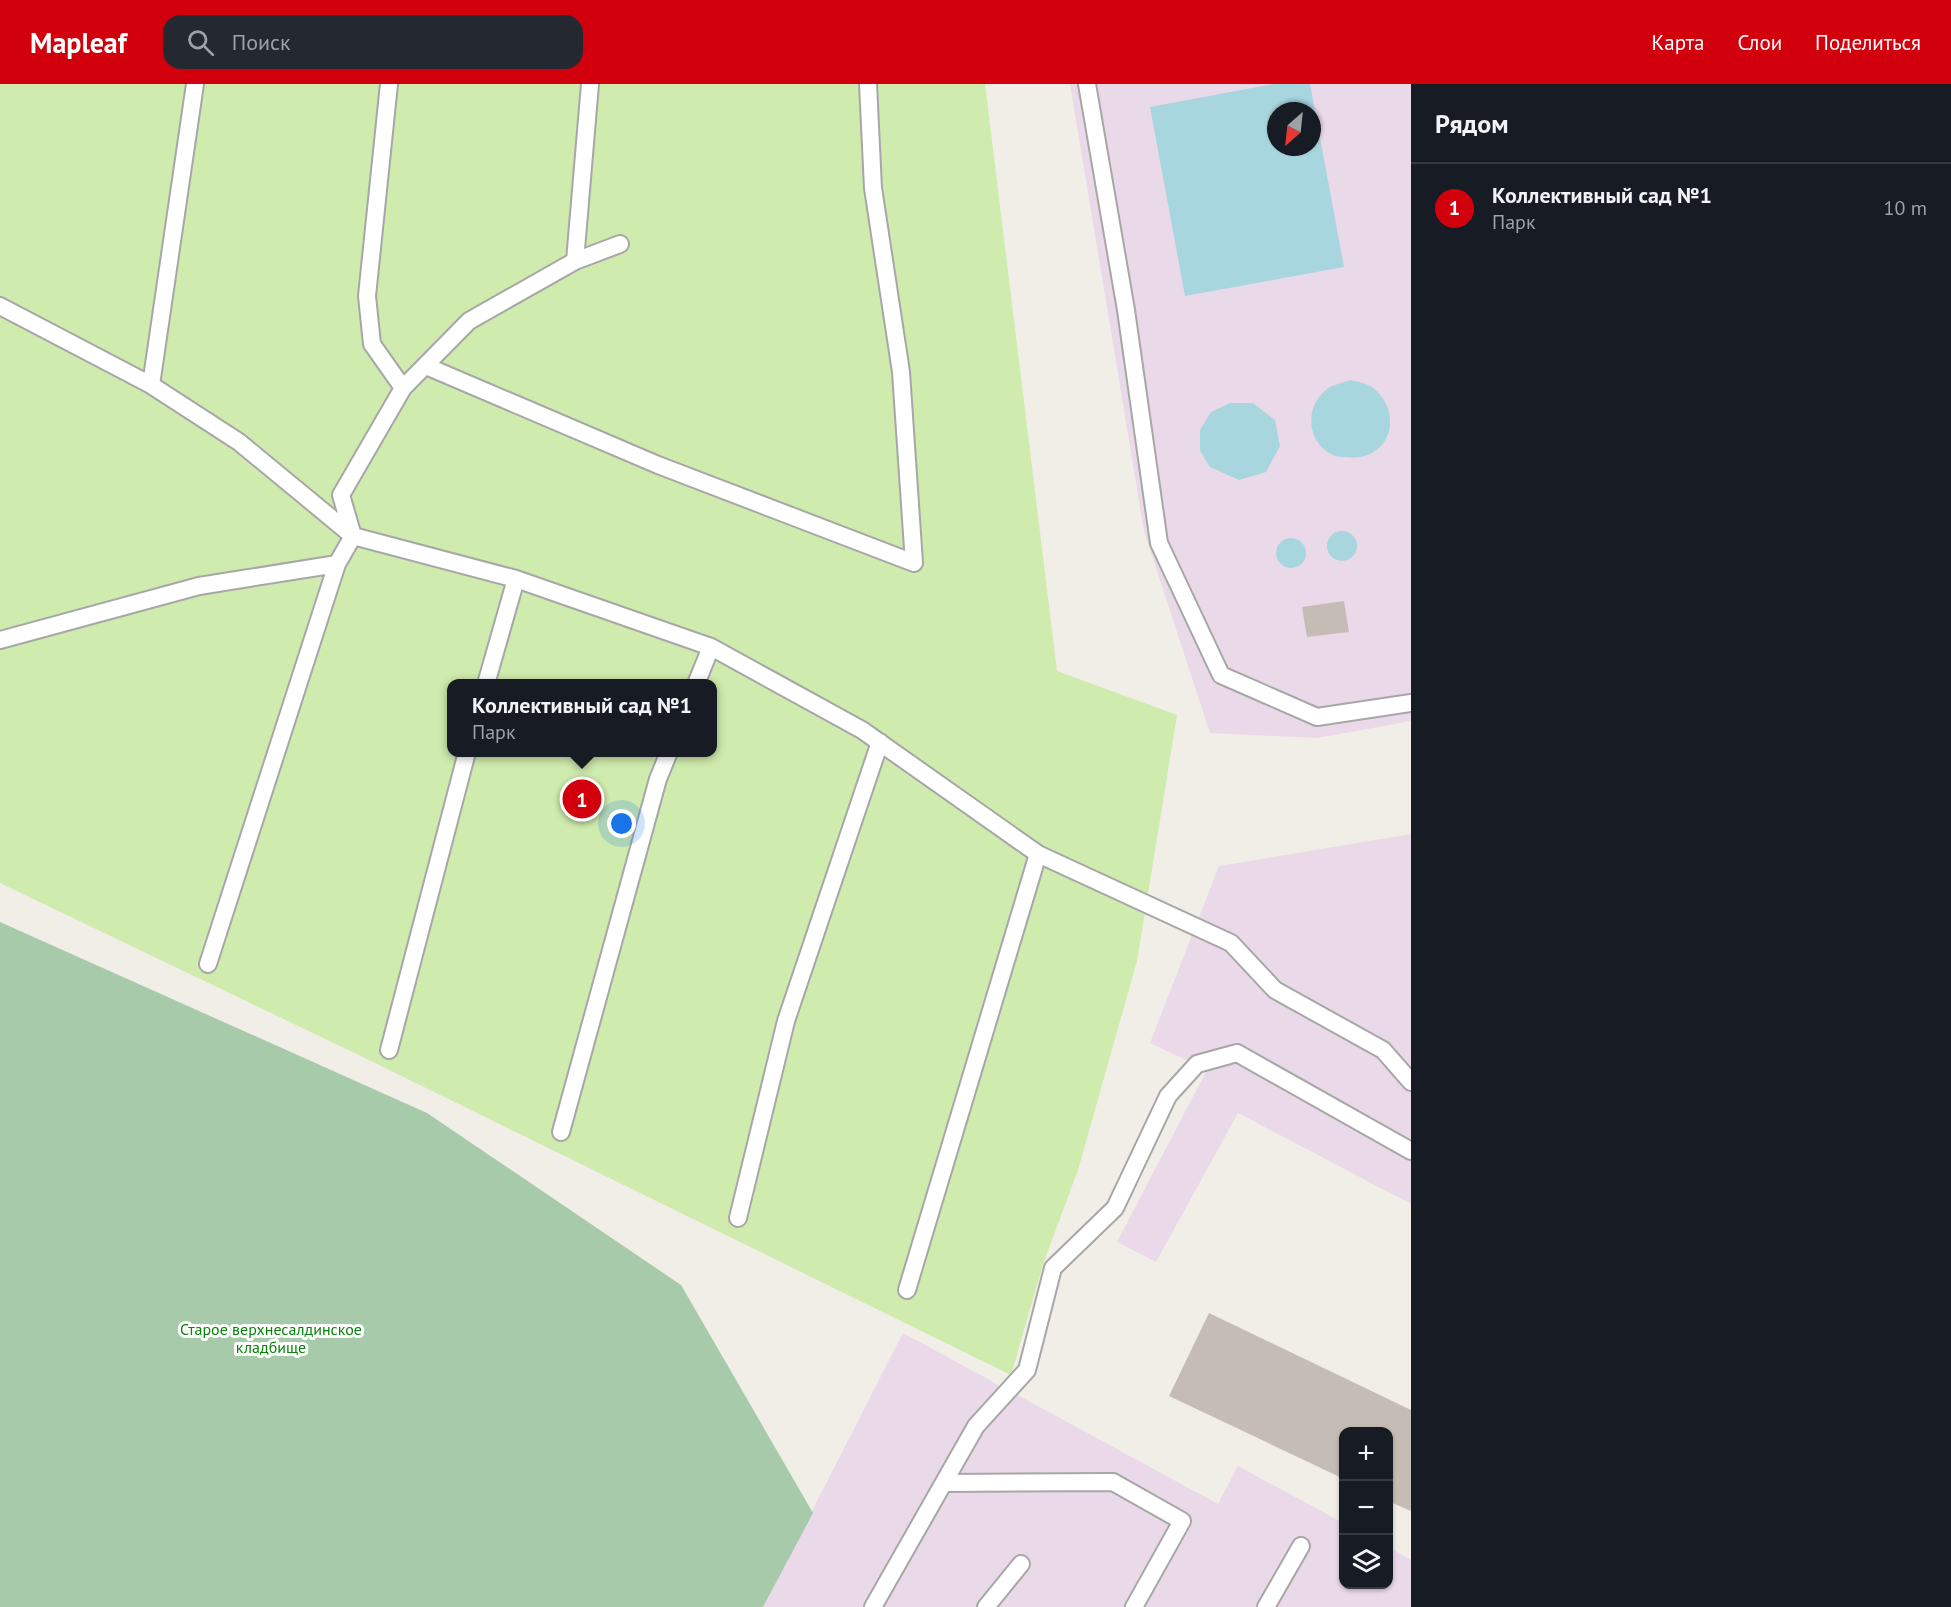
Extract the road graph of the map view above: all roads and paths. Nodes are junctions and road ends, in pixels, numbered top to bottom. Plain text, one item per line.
1 (195, 84) edge
2 (389, 84) edge
3 (590, 84) edge
4 (867, 84) edge
5 (1087, 84) edge
6 (620, 244) dead end
7 (575, 261) junction
8 (0, 306) edge
9 (426, 366) junction
10 (151, 385) junction
11 (403, 388) junction
12 (353, 536) junction
13 (337, 564) junction
14 (516, 579) junction
15 (0, 640) edge
16 (711, 647) junction
17 (487, 679) edge
18 (698, 679) edge
19 (1411, 703) edge
20 (880, 742) junction
21 (466, 757) edge
22 (667, 757) edge
23 (1038, 854) junction
24 (208, 964) dead end
25 (389, 1050) dead end
26 (1411, 1083) edge
27 (561, 1132) dead end
28 (1411, 1151) edge
29 (738, 1218) dead end
30 (908, 1290) dead end
31 (944, 1483) junction
32 (1301, 1546) dead end
33 (1021, 1564) dead end
34 (873, 1607) edge
35 (986, 1607) edge
36 (1134, 1607) edge
37 (1266, 1607) edge

1 - 10 lane
2 - 11 lane
3 - 7 lane
4 - 9 lane
5 - 19 lane
6 - 7 lane
7 - 9 lane
8 - 10 lane
9 - 11 lane
10 - 12 lane
11 - 12 lane
12 - 13 lane
12 - 14 lane
13 - 15 lane
13 - 24 lane
14 - 16 lane
14 - 17 lane
16 - 18 lane
16 - 20 lane
20 - 23 lane
20 - 29 lane
21 - 25 lane
22 - 27 lane
23 - 26 lane
23 - 30 lane
28 - 31 lane
31 - 34 lane
31 - 36 lane
32 - 37 lane
33 - 35 lane

